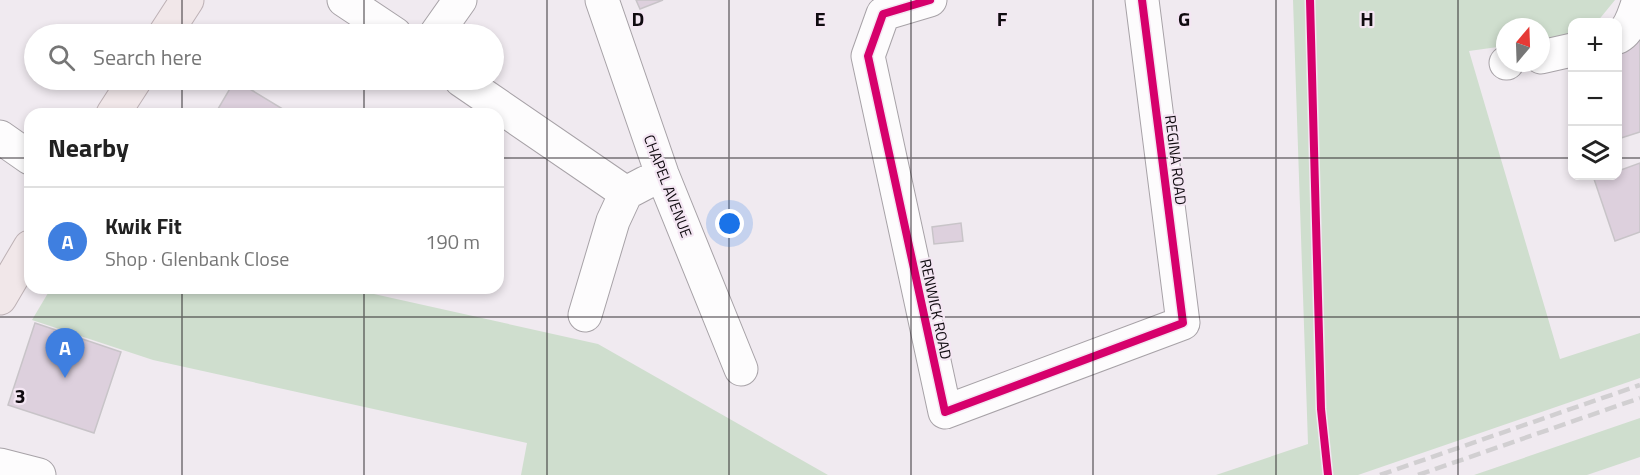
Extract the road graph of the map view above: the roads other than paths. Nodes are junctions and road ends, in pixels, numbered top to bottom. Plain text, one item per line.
1 (344, 0) edge
2 (460, 0) edge
3 (602, 0) edge
4 (930, 0) edge
5 (1142, 0) edge
6 (1639, 0) edge
7 (380, 24) edge
8 (443, 24) edge
9 (1622, 34) edge
10 (1568, 51) edge
11 (1550, 55) edge
12 (129, 90) edge
13 (476, 90) edge
14 (117, 108) edge
15 (502, 108) edge
16 (504, 109) edge
17 (0, 137) edge
18 (24, 154) edge
19 (662, 174) junction
20 (626, 193) junction
21 (24, 256) edge
22 (0, 298) edge
23 (585, 315) dead end
24 (1183, 323) joint
25 (741, 369) dead end
26 (0, 465) edge
27 (39, 475) edge

1 - 7 street
2 - 8 street
3 - 19 street, CHAPEL AVENUE
4 - 24 street, RENWICK ROAD
5 - 24 street, REGINA ROAD
6 - 9 street
10 - 11 street
12 - 14 highway
13 - 15 street
16 - 20 street
17 - 18 street
19 - 20 street
19 - 25 street, CHAPEL AVENUE
20 - 23 street
21 - 22 highway
26 - 27 street

